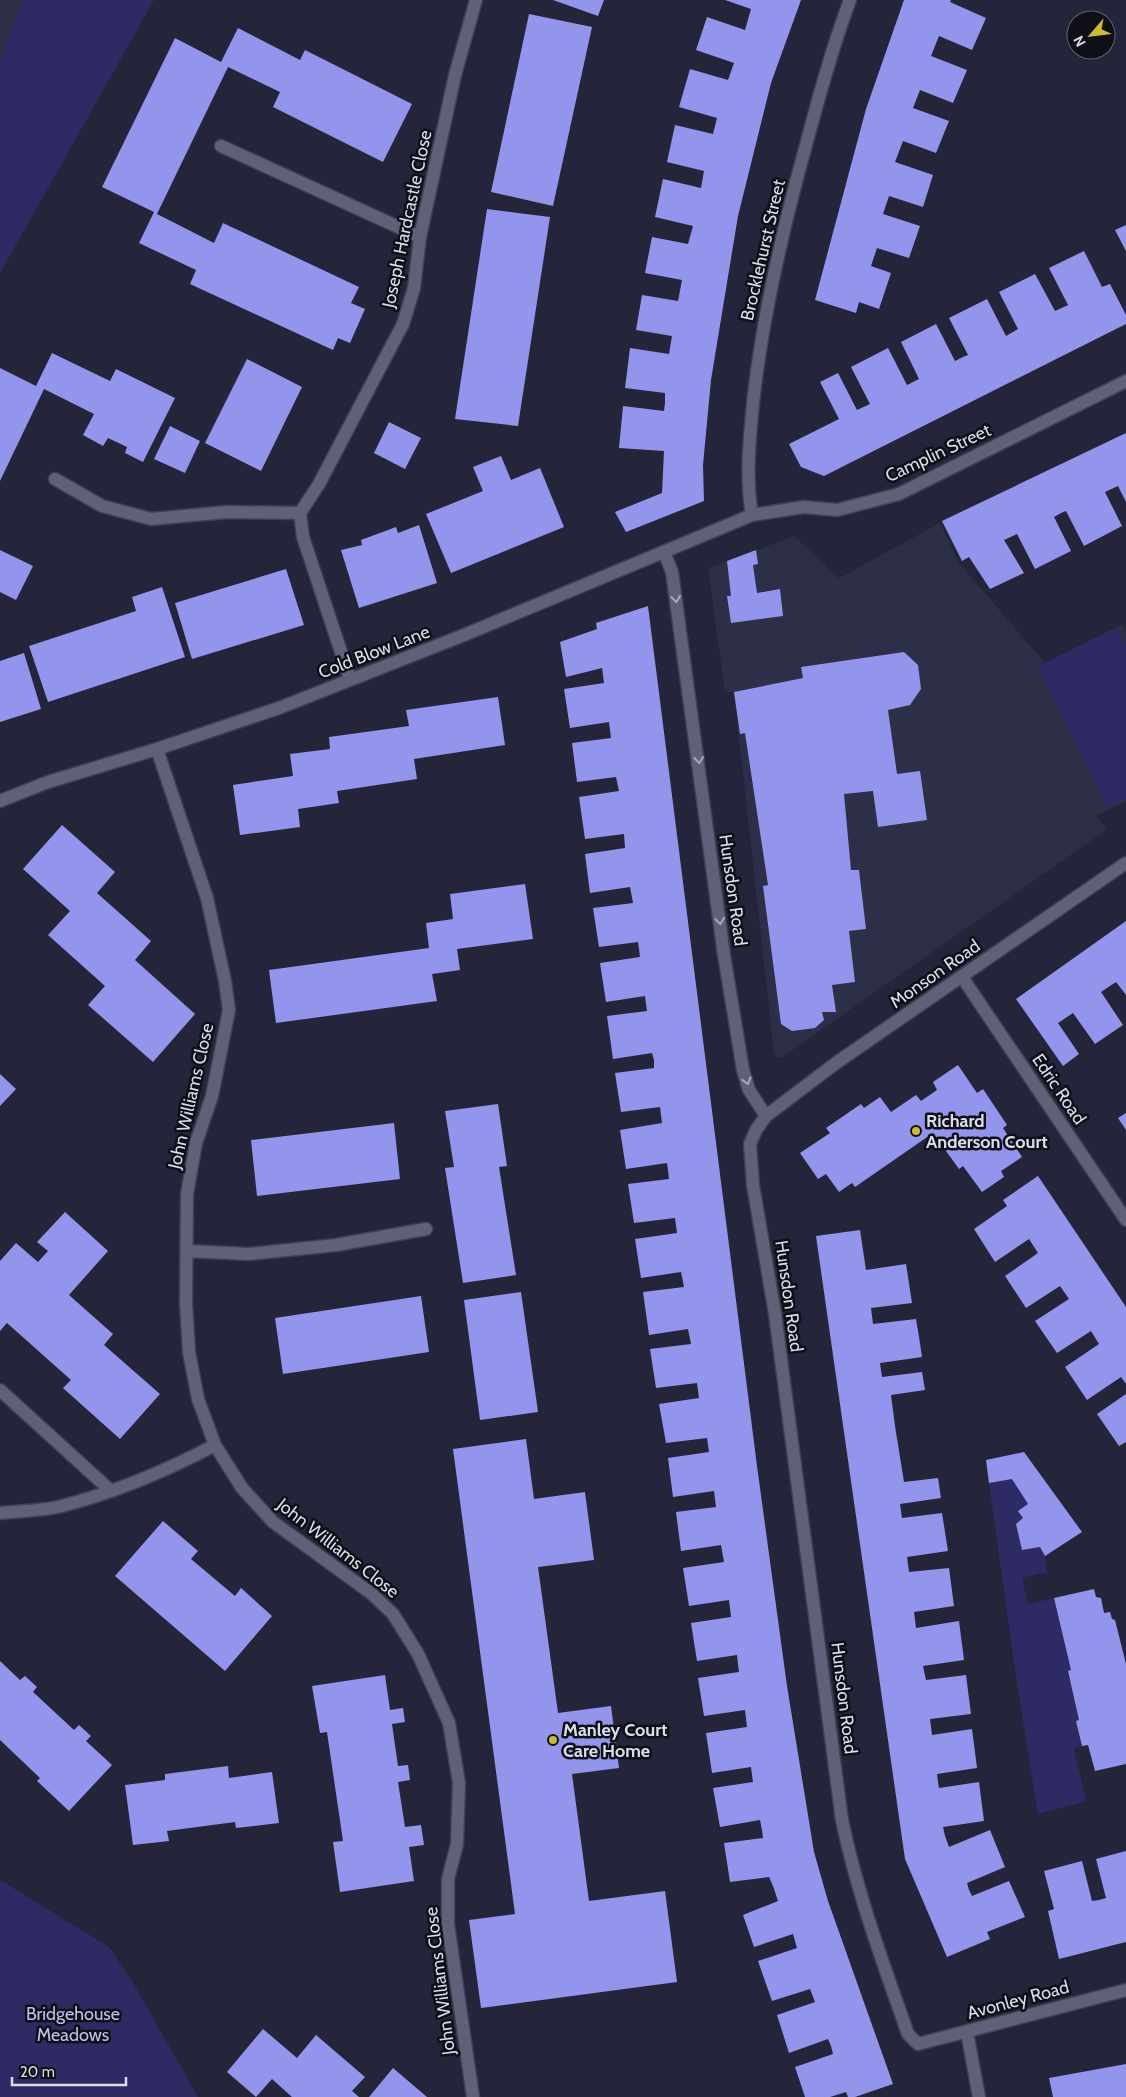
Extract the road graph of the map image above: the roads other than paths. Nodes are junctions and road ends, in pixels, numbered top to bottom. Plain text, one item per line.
1 (476, 0) edge
2 (850, 0) edge
3 (221, 146) dead end
4 (420, 237) junction
5 (1126, 381) edge
6 (55, 479) dead end
7 (300, 513) junction
8 (752, 515) junction
9 (664, 552) junction
10 (350, 679) junction
11 (157, 749) junction
12 (0, 801) edge
13 (1126, 863) edge
14 (962, 977) junction
15 (766, 1116) junction
16 (1126, 1220) edge
17 (426, 1229) dead end
18 (187, 1251) junction
19 (0, 1390) edge
20 (215, 1445) junction
21 (111, 1491) junction
22 (0, 1513) edge
23 (1126, 1990) edge
24 (967, 2032) junction
25 (918, 2044) joint
26 (473, 2097) edge
27 (979, 2097) edge

1 - 4 street, Joseph Hardcastle Close
2 - 8 street, Brocklehurst Street
3 - 4 street
4 - 7 street, Joseph Hardcastle Close
5 - 8 street, Camplin Street
6 - 7 street
7 - 10 street
8 - 9 street, Cold Blow Lane
9 - 10 street, Cold Blow Lane
9 -> 15 street, Hunsdon Road
10 - 11 street, Cold Blow Lane
11 - 12 street, Cold Blow Lane
11 - 18 street, John Williams Close
13 - 14 street, Monson Road
14 - 15 street, Monson Road
14 - 16 street, Edric Road
15 - 25 street, Hunsdon Road
17 - 18 street
18 - 20 street, John Williams Close
19 - 21 street
20 - 21 street
20 - 26 street, John Williams Close
21 - 22 street
23 - 24 street, Avonley Road
24 - 25 street, Avonley Road
24 - 27 street

